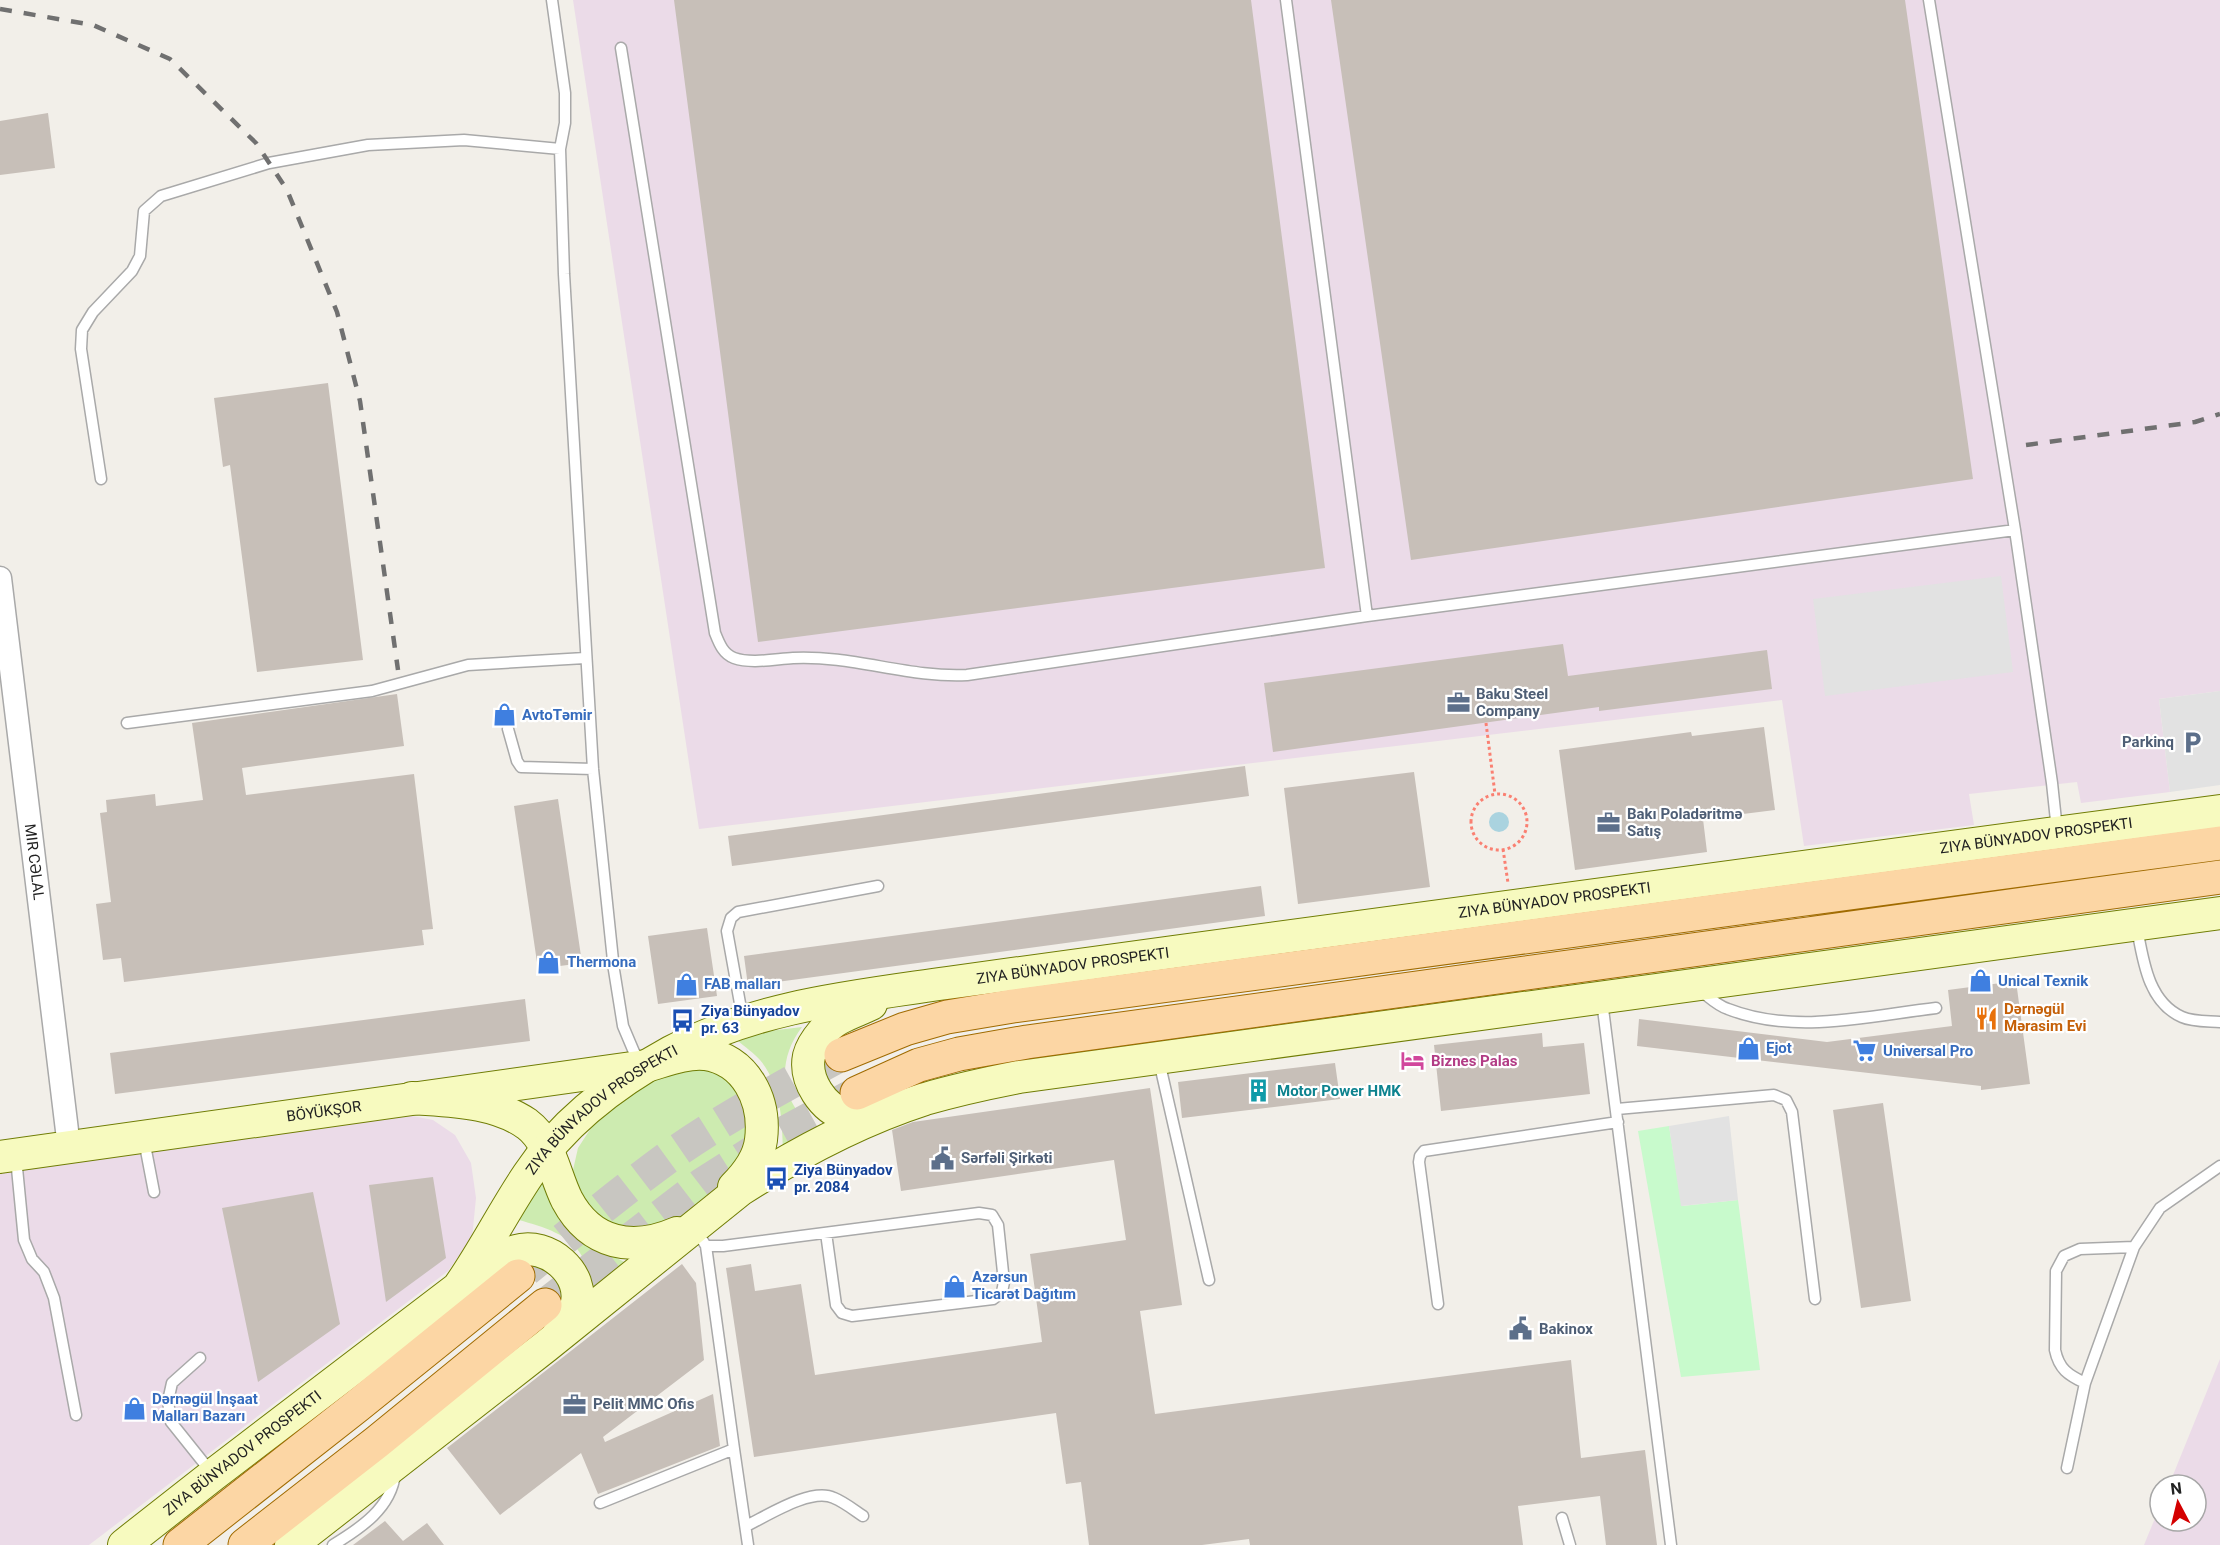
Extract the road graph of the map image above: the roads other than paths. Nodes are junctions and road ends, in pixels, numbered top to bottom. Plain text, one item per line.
1 (552, 0) edge
2 (1286, 0) edge
3 (1929, 0) edge
4 (621, 48) dead end
5 (560, 149) junction
6 (101, 479) dead end
7 (2015, 530) junction
8 (0, 578) edge
9 (1367, 616) junction
10 (585, 658) junction
11 (127, 723) dead end
12 (508, 729) dead end
13 (593, 769) junction
14 (2220, 811) edge
15 (2058, 833) junction
16 (2220, 843) edge
17 (2220, 877) edge
18 (878, 886) dead end
19 (2220, 913) edge
20 (2137, 924) junction
21 (1694, 985) junction
22 (905, 989) junction
23 (1601, 998) junction
24 (1936, 1008) dead end
25 (743, 1020) junction
26 (2220, 1022) edge
27 (841, 1055) tunnel mouth
28 (1158, 1058) junction
29 (646, 1066) junction
30 (857, 1092) tunnel mouth
31 (412, 1098) junction
32 (897, 1109) junction
33 (1617, 1109) junction
34 (1618, 1122) junction
35 (143, 1136) junction
36 (69, 1147) junction
37 (548, 1150) junction
38 (8, 1156) edge
39 (2220, 1166) edge
40 (154, 1192) dead end
41 (826, 1233) junction
42 (699, 1236) junction
43 (2134, 1247) junction
44 (518, 1276) tunnel mouth
45 (1209, 1280) dead end
46 (458, 1288) junction
47 (1815, 1299) dead end
48 (1438, 1304) dead end
49 (545, 1305) tunnel mouth
50 (545, 1347) junction
51 (200, 1358) dead end
52 (2085, 1383) junction
53 (76, 1415) dead end
54 (734, 1449) junction
55 (395, 1464) junction
56 (2067, 1468) dead end
57 (213, 1475) junction
58 (600, 1503) dead end
59 (862, 1516) dead end
60 (1562, 1518) dead end
61 (746, 1526) junction
62 (124, 1545) edge
63 (180, 1545) edge
64 (245, 1545) edge
65 (291, 1545) edge
66 (333, 1545) edge
67 (748, 1545) edge
68 (1570, 1545) edge
69 (1671, 1545) edge

1 - 5 lane
2 - 9 lane
3 - 7 lane
4 - 9 lane
5 - 6 lane
5 - 10 lane
7 - 9 lane
7 - 15 lane
8 - 36 street, MIR CƏLAL
10 - 11 lane
10 - 13 lane
12 - 13 lane
13 - 29 lane
14 - 15 main road, ZIYA BÜNYADOV PROSPEKTI
15 - 22 main road, ZIYA BÜNYADOV PROSPEKTI
16 - 27 main road
17 - 30 main road
18 - 25 lane
19 - 20 main road
20 - 21 main road
20 - 26 lane
21 - 23 main road
21 - 24 lane
22 - 25 main road, ZIYA BÜNYADOV PROSPEKTI
22 - 32 main road
23 - 28 main road
23 - 33 lane
25 - 29 main road, ZIYA BÜNYADOV PROSPEKTI
28 - 32 main road
28 - 45 lane
29 - 31 main road, BÖYÜKŞOR
29 - 37 main road, ZIYA BÜNYADOV PROSPEKTI
29 - 42 main road
31 - 35 main road, BÖYÜKŞOR
31 - 37 main road
32 - 42 main road
33 - 34 lane
33 - 47 lane
34 - 48 lane
34 - 69 lane
35 - 36 main road, BÖYÜKŞOR
35 - 40 lane
36 - 38 main road, BÖYÜKŞOR
37 - 42 main road
37 - 46 main road, ZIYA BÜNYADOV PROSPEKTI
38 - 53 lane
39 - 43 lane
41 - 41 lane
41 - 42 lane
42 - 50 main road
42 - 54 lane
43 - 52 lane
43 - 52 lane
44 - 63 main road
46 - 50 main road
46 - 57 main road, ZIYA BÜNYADOV PROSPEKTI
49 - 64 main road
50 - 55 main road
51 - 57 lane
52 - 56 lane
54 - 58 lane
54 - 61 lane
55 - 65 main road
55 - 66 lane
57 - 62 main road, ZIYA BÜNYADOV PROSPEKTI
59 - 61 lane
60 - 68 lane
61 - 67 lane

